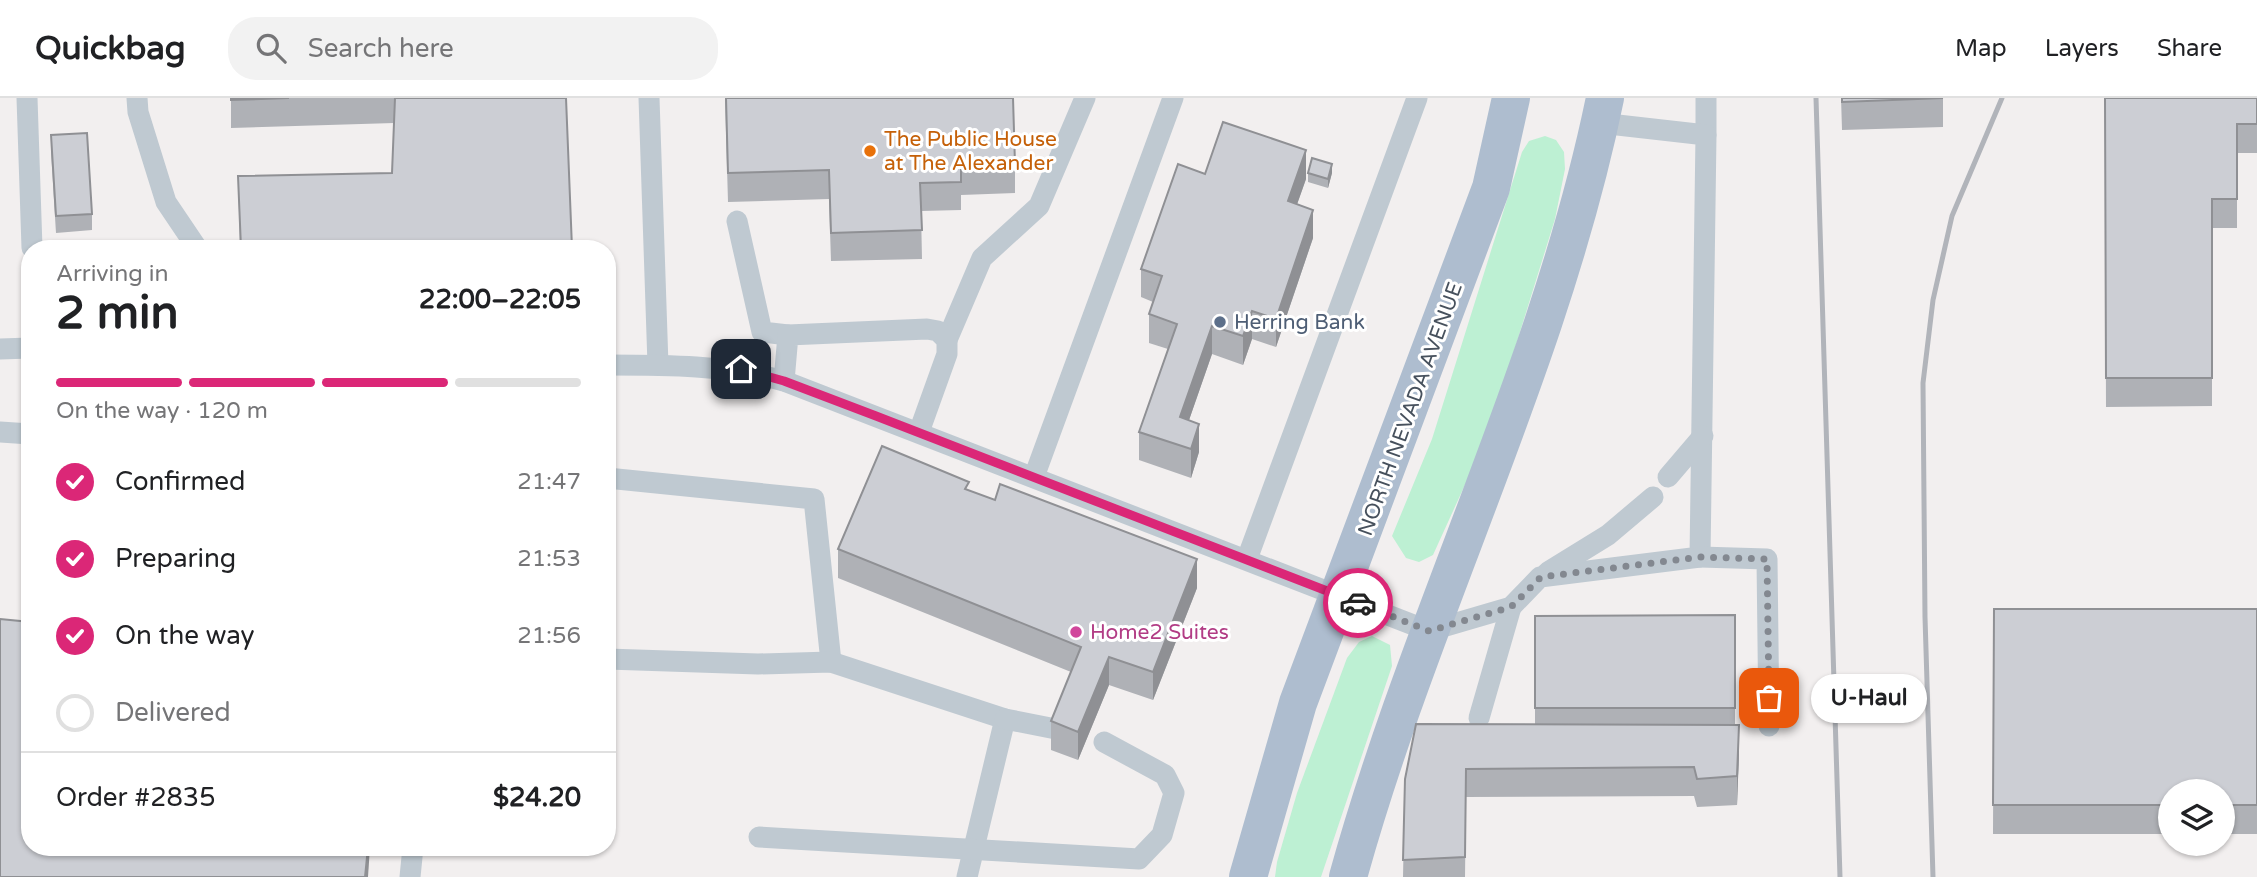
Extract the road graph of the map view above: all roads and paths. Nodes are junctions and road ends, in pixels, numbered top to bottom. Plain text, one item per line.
1 (27, 98) edge
2 (137, 98) edge
3 (649, 98) edge
4 (1085, 98) edge
5 (1172, 98) edge
6 (1417, 98) edge
7 (1511, 98) edge
8 (1706, 98) edge
9 (1603, 111) edge
10 (1706, 135) junction
11 (737, 221) dead end
12 (32, 240) edge
13 (192, 240) edge
14 (788, 335) junction
15 (947, 340) junction
16 (21, 348) edge
17 (0, 349) edge
18 (616, 365) edge
19 (658, 365) junction
20 (784, 381) junction
21 (0, 432) edge
22 (919, 432) junction
23 (21, 433) edge
24 (1703, 436) junction
25 (1034, 477) junction
26 (1668, 477) dead end
27 (616, 479) edge
28 (1653, 497) dead end
29 (1700, 557) junction
30 (1247, 559) junction
31 (1541, 577) junction
32 (1340, 596) junction
33 (1511, 607) junction
34 (1429, 631) junction
35 (616, 659) edge
36 (831, 662) junction
37 (1479, 718) dead end
38 (1005, 719) junction
39 (1769, 726) dead end
40 (1079, 734) edge
41 (1104, 742) dead end
42 (759, 837) dead end
43 (974, 850) junction
44 (412, 856) edge
45 (410, 877) edge
46 (967, 877) edge
47 (1248, 877) edge
48 (1348, 877) edge

1 - 12 lane
2 - 13 lane
3 - 19 lane
4 - 15 lane
5 - 25 lane
6 - 30 lane
7 - 32 main road, NORTH NEVADA AVENUE
8 - 10 lane
9 - 10 lane
9 - 34 main road
10 - 24 lane
11 - 14 lane
14 - 15 lane
14 - 20 lane
15 - 22 lane
16 - 17 lane
18 - 19 lane
19 - 20 lane
20 - 22 lane
21 - 23 lane
22 - 25 lane
24 - 26 lane
24 - 29 lane
25 - 30 lane
27 - 36 lane
28 - 31 lane
29 - 31 lane
29 - 39 lane
30 - 32 lane
31 - 33 lane
32 - 34 lane
32 - 47 main road, NORTH NEVADA AVENUE
33 - 34 lane
33 - 37 lane
34 - 48 main road
35 - 36 lane
36 - 38 lane
38 - 40 lane
38 - 43 lane
41 - 43 lane
42 - 43 lane
43 - 46 lane
44 - 45 lane

